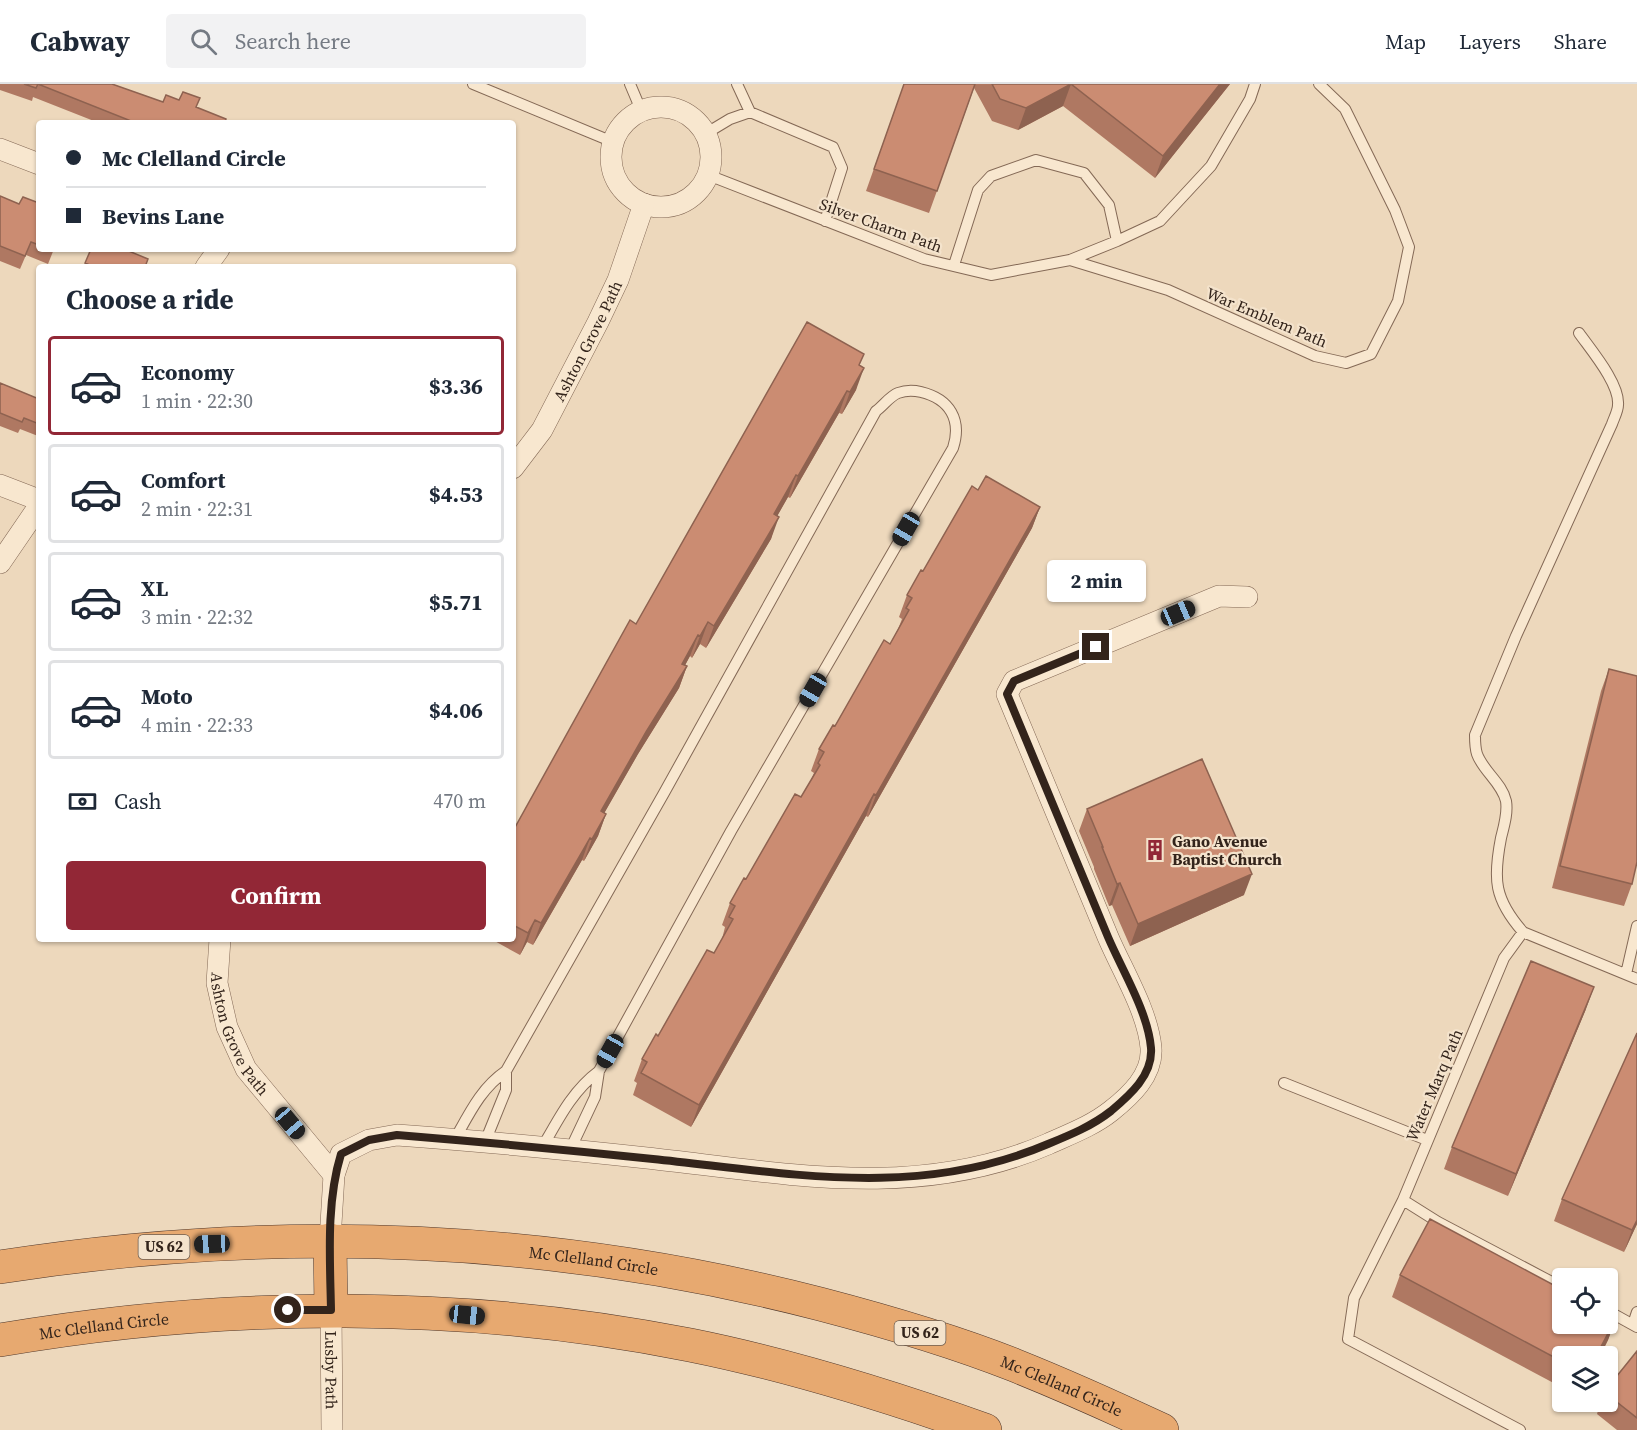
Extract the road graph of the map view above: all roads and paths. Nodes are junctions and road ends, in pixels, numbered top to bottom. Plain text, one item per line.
1 (473, 84) edge
2 (630, 84) edge
3 (737, 84) edge
4 (1256, 84) edge
5 (1319, 84) edge
6 (501, 89) edge
7 (641, 111) junction
8 (750, 112) junction
9 (705, 134) junction
10 (613, 142) junction
11 (0, 148) edge
12 (36, 163) edge
13 (708, 175) junction
14 (644, 204) junction
15 (825, 221) junction
16 (1118, 241) junction
17 (1070, 260) junction
18 (954, 265) junction
19 (1579, 333) dead end
20 (516, 464) edge
21 (0, 485) edge
22 (36, 499) edge
23 (36, 510) edge
24 (0, 563) edge
25 (1247, 597) dead end
26 (1637, 926) edge
27 (1523, 932) junction
28 (220, 942) edge
29 (1626, 974) junction
30 (1637, 979) edge
31 (506, 1071) junction
32 (599, 1071) junction
33 (1284, 1083) dead end
34 (455, 1139) junction
35 (1427, 1140) junction
36 (485, 1142) junction
37 (542, 1148) junction
38 (570, 1150) junction
39 (334, 1175) junction
40 (1403, 1200) junction
41 (330, 1240) junction
42 (0, 1267) edge
43 (1552, 1282) edge
44 (331, 1310) junction
45 (1637, 1312) edge
46 (1618, 1317) edge
47 (1635, 1326) edge
48 (0, 1340) edge
49 (332, 1430) edge
50 (985, 1430) edge
51 (1162, 1430) edge
52 (1520, 1430) edge

1 - 6 lane
2 - 7 lane
3 - 8 lane
4 - 16 lane, Silver Charm Path
5 - 17 lane, War Emblem Path
6 - 10 lane
7 - 9 street
7 - 10 street
8 - 9 lane
8 - 15 lane
9 - 13 street
10 - 14 street
11 - 12 street
13 - 14 street
13 - 15 lane, Silver Charm Path
14 - 20 street, Ashton Grove Path
15 - 18 lane, Silver Charm Path
16 - 17 lane, Silver Charm Path
16 - 18 lane
17 - 18 lane, Silver Charm Path
19 - 27 lane
21 - 22 street
23 - 24 street
25 - 38 street
26 - 29 lane
27 - 29 lane
27 - 35 lane, Water Marq Path
28 - 39 street, Ashton Grove Path
29 - 30 lane
31 - 32 lane
31 - 34 lane
31 - 36 lane
32 - 37 lane
32 - 38 lane
33 - 35 lane
34 - 36 street
34 - 39 street
35 - 40 lane, Water Marq Path
36 - 37 street
37 - 38 street
39 - 41 street
40 - 43 lane
40 - 52 lane, Water Marq Path
41 - 42 highway, Mc Clelland Circle / US 62
41 - 44 highway
41 - 51 highway, Mc Clelland Circle / US 62
44 - 48 highway, Mc Clelland Circle
44 - 49 street, Lusby Path
44 - 50 highway, Mc Clelland Circle
45 - 47 lane
46 - 47 lane

